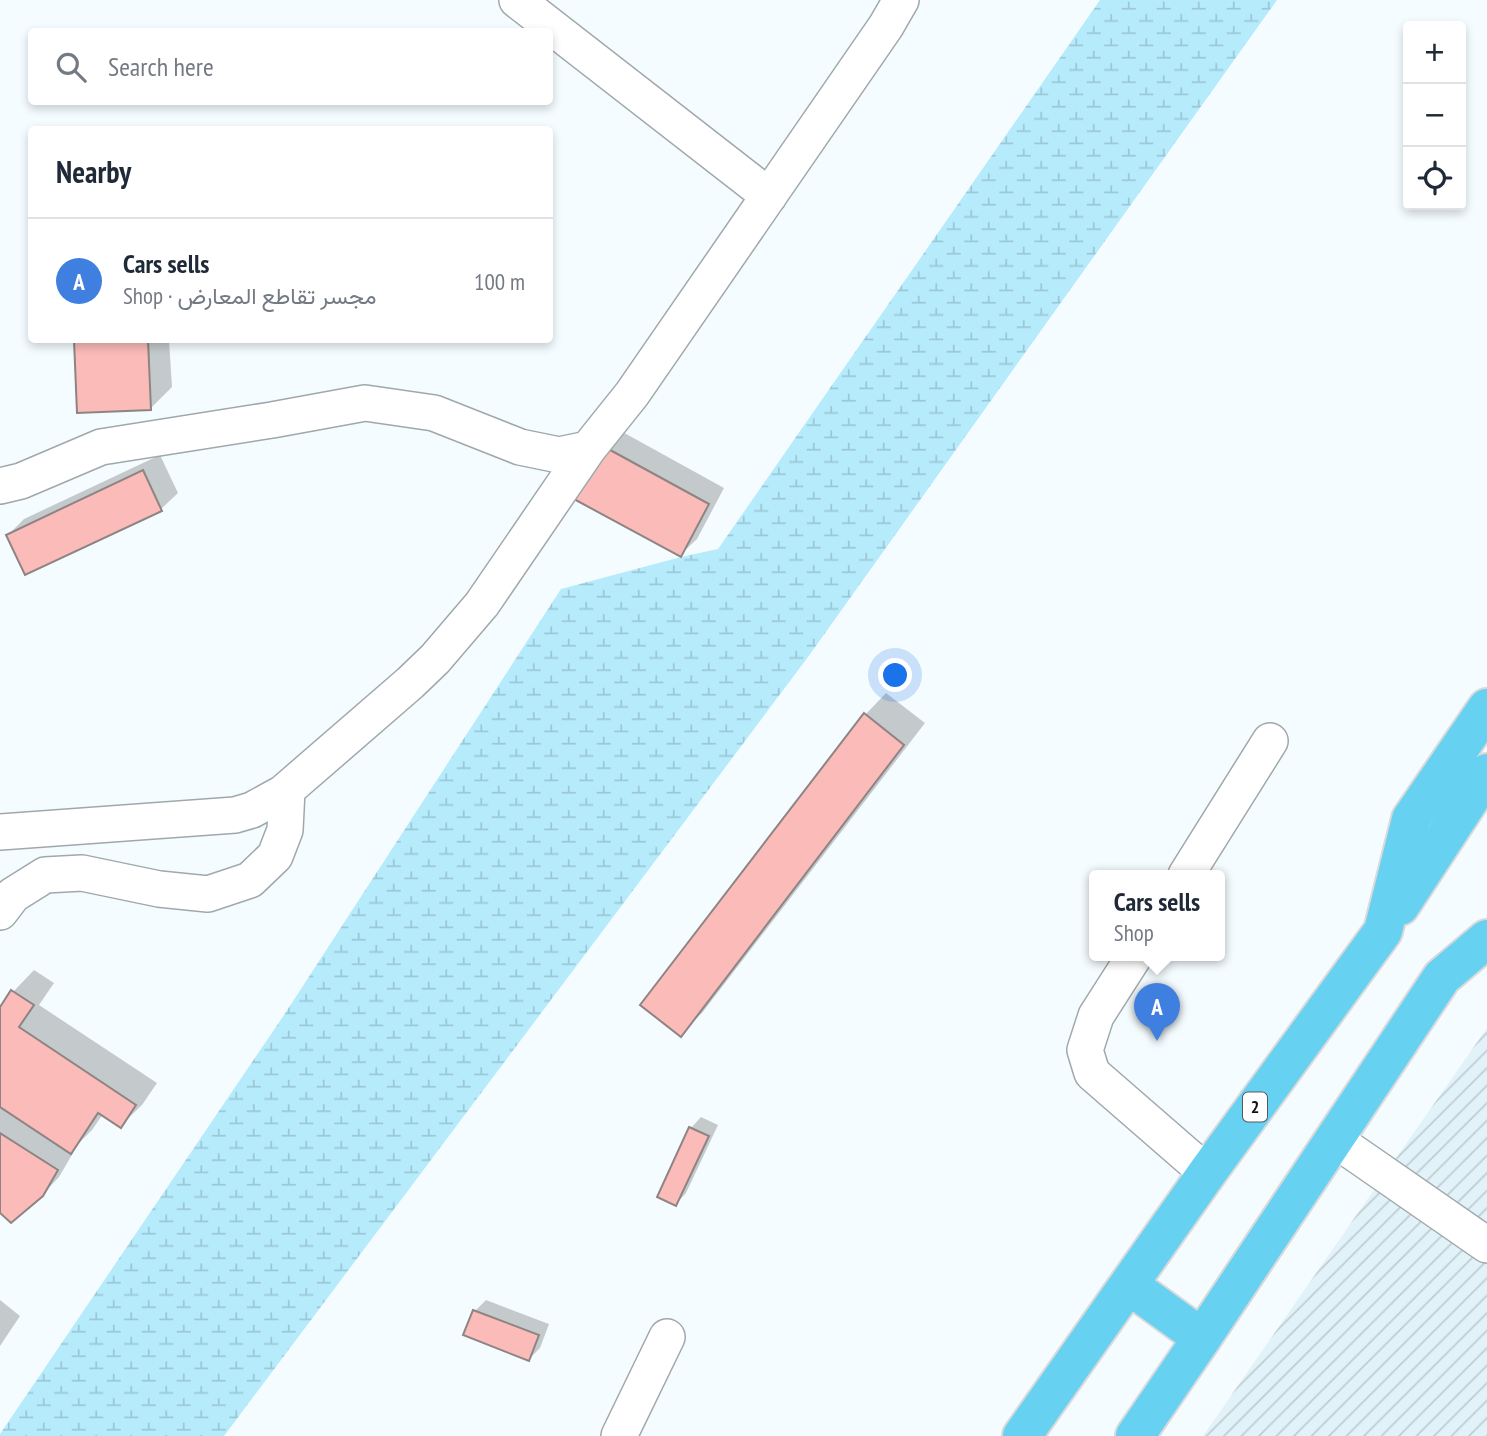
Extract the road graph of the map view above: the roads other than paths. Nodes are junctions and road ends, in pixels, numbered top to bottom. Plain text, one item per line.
1 (517, 0) edge
2 (901, 0) edge
3 (769, 196) junction
4 (588, 449) junction
5 (0, 486) edge
6 (1487, 708) edge
7 (1270, 741) dead end
8 (1487, 773) edge
9 (287, 790) junction
10 (0, 832) edge
11 (1189, 870) edge
12 (1487, 909) edge
13 (0, 912) edge
14 (1383, 931) junction
15 (1487, 939) edge
16 (1131, 961) edge
17 (1442, 978) junction
18 (1335, 1139) junction
19 (1208, 1173) junction
20 (1487, 1245) edge
21 (1129, 1285) junction
22 (667, 1337) dead end
23 (1202, 1338) junction
24 (619, 1436) edge
25 (1022, 1436) edge
26 (1135, 1436) edge

1 - 3 street
2 - 3 street
3 - 4 street
4 - 5 street
4 - 9 street
6 - 14 highway
7 - 11 street
8 - 14 highway, 2
9 - 10 street
9 - 13 street
12 - 17 highway
14 - 19 highway, 2
15 - 17 highway
16 - 19 street
17 - 18 highway
18 - 20 street
18 - 23 highway
19 - 21 highway, 2
21 - 23 highway
21 - 25 highway
22 - 24 street
23 - 26 highway

